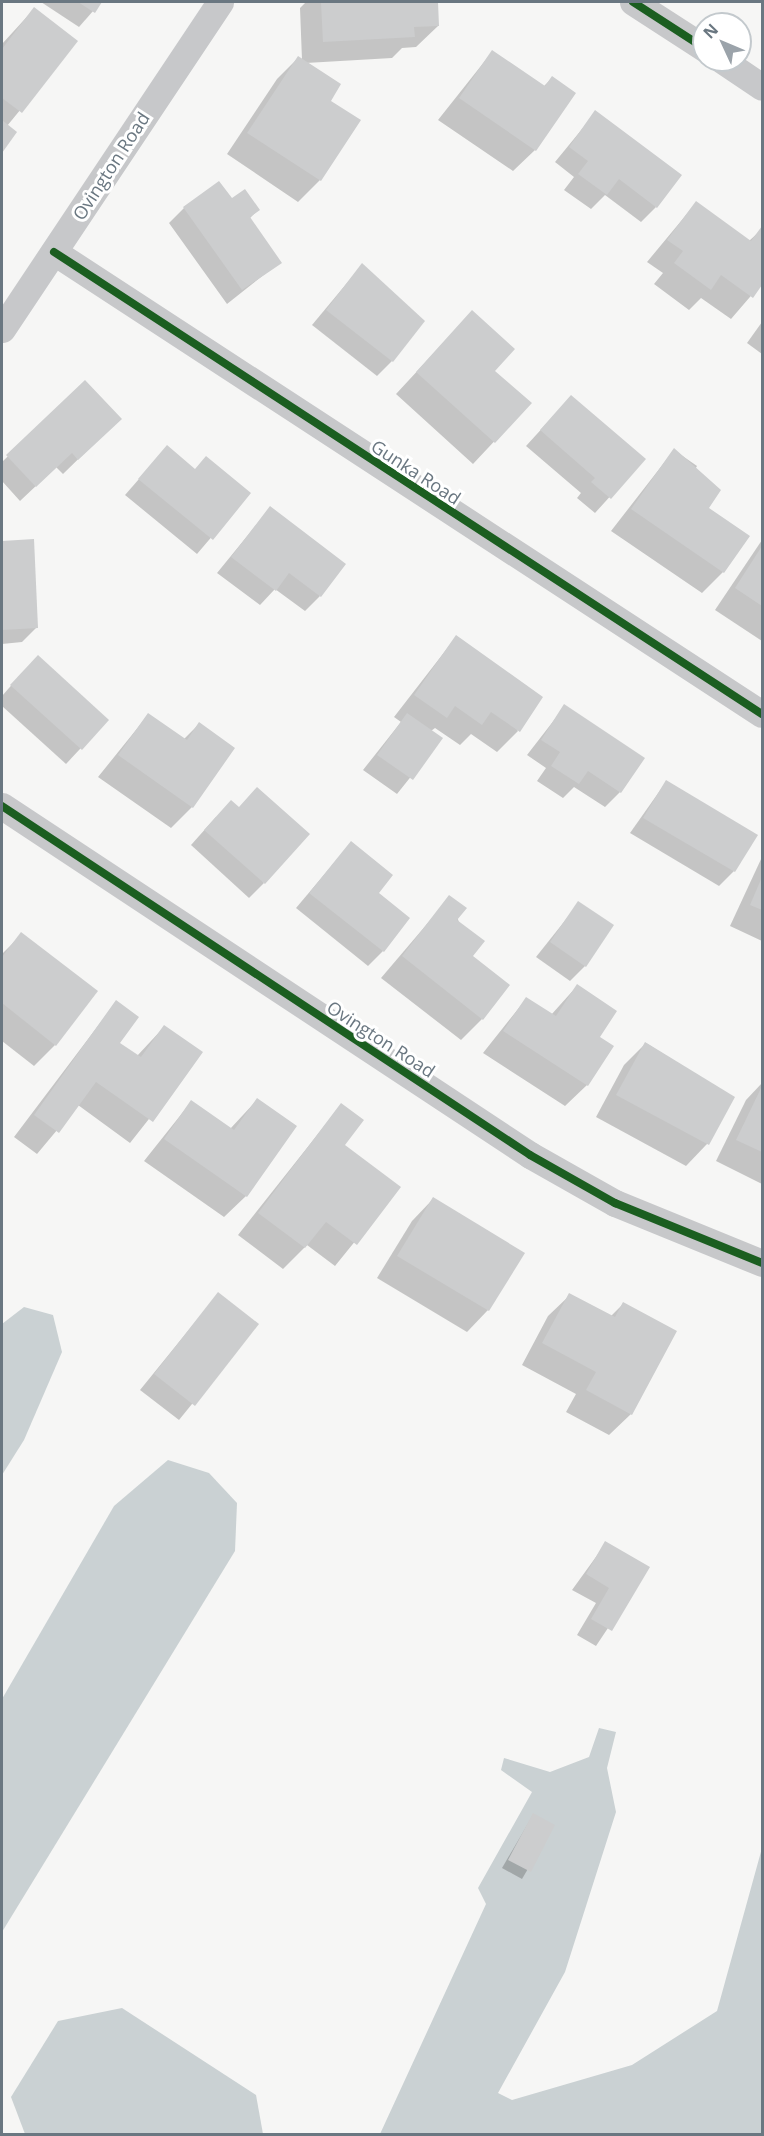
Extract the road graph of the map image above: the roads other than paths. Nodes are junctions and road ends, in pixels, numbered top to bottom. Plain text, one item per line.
1 (220, 2) edge
2 (633, 2) edge
3 (692, 40) edge
4 (740, 72) edge
5 (762, 87) edge
6 (54, 252) junction
7 (2, 329) edge
8 (762, 714) edge
9 (2, 806) edge
10 (762, 1263) edge

1 - 6 street, Ovington Road
2 - 3 street
4 - 5 street
6 - 7 street, Ovington Road
6 - 8 street, Gunka Road
9 - 10 street, Ovington Road

